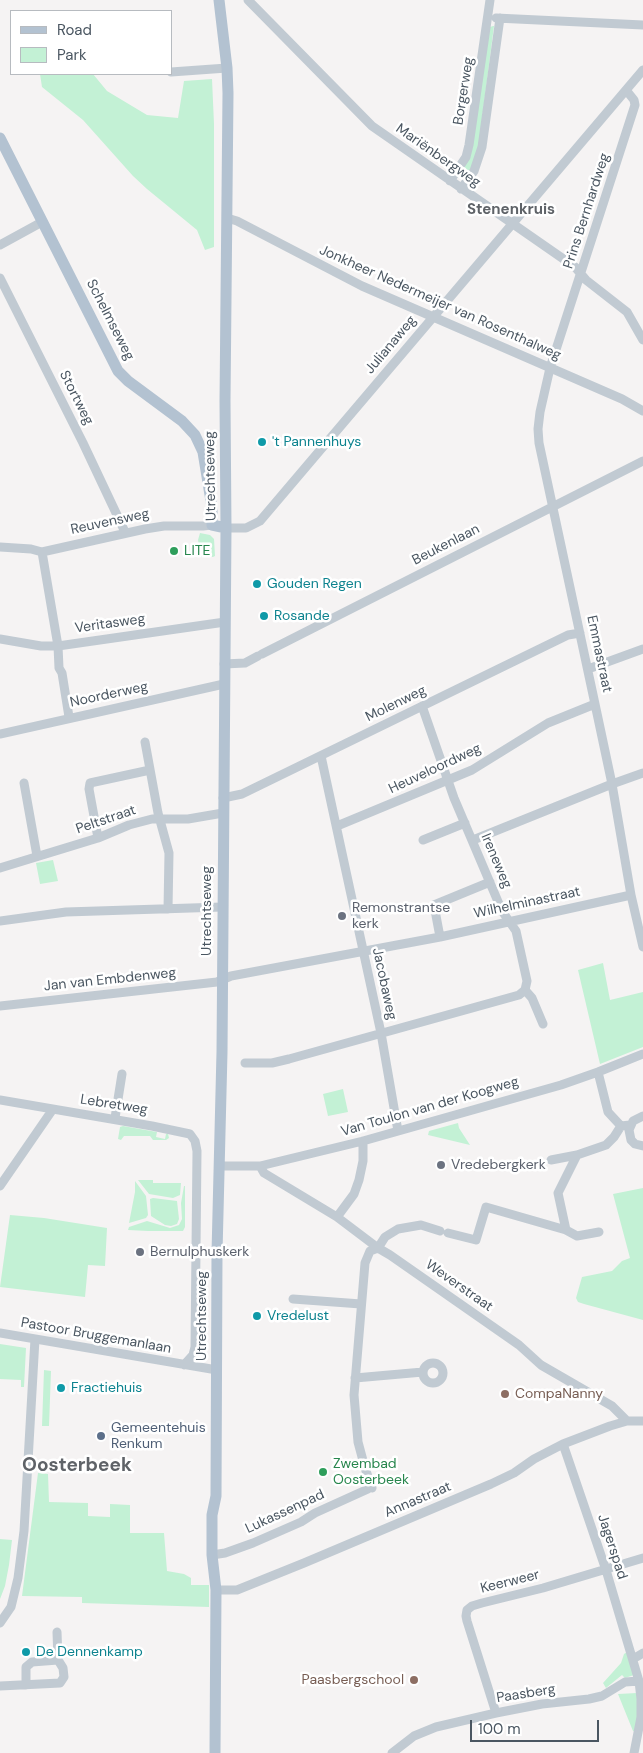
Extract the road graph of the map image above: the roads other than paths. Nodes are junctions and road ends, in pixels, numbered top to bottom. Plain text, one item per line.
1 (220, 0) edge
2 (248, 0) edge
3 (490, 0) edge
4 (488, 18) junction
5 (500, 18) junction
6 (643, 25) edge
7 (227, 68) junction
8 (643, 70) edge
9 (172, 72) edge
10 (626, 90) junction
11 (0, 138) edge
12 (450, 181) junction
13 (461, 189) junction
14 (227, 218) junction
15 (42, 222) junction
16 (512, 224) junction
17 (0, 245) edge
18 (582, 274) junction
19 (0, 278) edge
20 (432, 317) junction
21 (643, 340) edge
22 (550, 368) junction
23 (643, 411) edge
24 (643, 461) edge
25 (552, 506) junction
26 (212, 524) junction
27 (226, 528) junction
28 (125, 532) junction
29 (0, 547) edge
30 (42, 552) junction
31 (225, 622) junction
32 (580, 633) junction
33 (0, 639) edge
34 (58, 646) junction
35 (643, 649) edge
36 (224, 664) junction
37 (588, 669) junction
38 (224, 684) junction
39 (595, 704) junction
40 (422, 706) junction
41 (69, 717) junction
42 (0, 734) edge
43 (145, 742) dead end
44 (321, 756) junction
45 (150, 770) junction
46 (643, 773) edge
47 (447, 781) junction
48 (24, 783) dead end
49 (612, 784) junction
50 (223, 798) junction
51 (223, 813) junction
52 (160, 818) junction
53 (465, 823) junction
54 (337, 826) junction
55 (98, 838) junction
56 (423, 840) dead end
57 (473, 840) junction
58 (37, 856) junction
59 (0, 868) edge
60 (490, 882) junction
61 (631, 895) junction
62 (222, 907) junction
63 (168, 909) junction
64 (508, 920) junction
65 (0, 921) edge
66 (440, 937) junction
67 (643, 947) edge
68 (364, 952) junction
69 (222, 980) junction
70 (525, 990) junction
71 (0, 1006) edge
72 (543, 1024) dead end
73 (380, 1033) junction
74 (643, 1054) edge
75 (245, 1063) dead end
76 (598, 1072) junction
77 (122, 1074) dead end
78 (0, 1100) edge
79 (53, 1109) junction
80 (643, 1116) edge
81 (115, 1118) junction
82 (625, 1125) junction
83 (398, 1131) junction
84 (363, 1141) junction
85 (643, 1146) edge
86 (577, 1155) junction
87 (551, 1160) dead end
88 (197, 1166) joint
89 (219, 1166) junction
90 (260, 1166) junction
91 (0, 1186) edge
92 (337, 1217) junction
93 (566, 1230) junction
94 (599, 1232) dead end
95 (378, 1248) junction
96 (292, 1299) dead end
97 (361, 1304) junction
98 (0, 1333) edge
99 (35, 1339) junction
100 (184, 1365) junction
101 (217, 1370) junction
102 (423, 1372) dead end
103 (354, 1378) junction
104 (627, 1421) junction
105 (643, 1421) edge
106 (563, 1444) junction
107 (212, 1555) junction
108 (643, 1558) edge
109 (606, 1570) junction
110 (216, 1590) junction
111 (0, 1623) edge
112 (58, 1632) dead end
113 (643, 1653) edge
114 (633, 1659) junction
115 (58, 1660) junction
116 (638, 1681) junction
117 (26, 1685) junction
118 (0, 1686) edge
119 (496, 1713) junction
120 (215, 1753) edge
121 (392, 1753) edge
122 (634, 1753) edge

1 - 7 main road, Utrechtseweg
2 - 12 street, Mariënbergweg
3 - 4 street, Borgerweg
4 - 5 street
4 - 12 street, Borgerweg
5 - 6 street
5 - 13 street, Borgerweg
7 - 9 street
7 - 14 main road, Utrechtseweg
8 - 10 street
10 - 16 street, Julianaweg
10 - 18 street, Prins Bernhardweg
11 - 15 main road, Schelmseweg
12 - 13 street, Mariënbergweg
13 - 16 street, Mariënbergweg
14 - 20 street, Jonkheer Nedermeijer van Rosenthalweg
14 - 27 main road, Utrechtseweg
15 - 17 street
15 - 26 main road, Schelmseweg
16 - 18 street, Mariënbergweg
16 - 20 street, Julianaweg
18 - 21 street, Mariënbergweg
18 - 22 street, Prins Bernhardweg
19 - 28 street, Stortweg
20 - 22 street, Jonkheer Nedermeijer van Rosenthalweg
20 - 27 street, Julianaweg
22 - 23 street, Jonkheer Nedermeijer van Rosenthalweg
22 - 25 street, Emmastraat
24 - 25 street, Beukenlaan
25 - 32 street, Emmastraat
25 - 36 street, Beukenlaan
26 - 27 main road, Reuvensweg
26 - 28 street, Reuvensweg
27 - 31 main road, Utrechtseweg
28 - 30 street, Reuvensweg
29 - 30 street, Reuvensweg
30 - 34 street
31 - 34 street, Veritasweg
31 - 36 main road, Utrechtseweg
32 - 37 street, Emmastraat
32 - 40 street, Molenweg
33 - 34 street, Veritasweg
34 - 41 street
35 - 37 street
36 - 38 main road, Utrechtseweg
37 - 39 street, Emmastraat
38 - 41 street, Noorderweg
38 - 50 main road, Utrechtseweg
39 - 47 street, Heuveloordweg
39 - 49 street, Emmastraat
40 - 44 street, Molenweg
40 - 47 street, Ireneweg
41 - 42 street, Noorderweg
43 - 45 street
44 - 50 street, Molenweg
44 - 54 street, Jacobaweg
45 - 52 street
45 - 55 street
46 - 49 street
47 - 53 street, Ireneweg
47 - 54 street, Heuveloordweg
48 - 58 street
49 - 57 street
49 - 61 street, Emmastraat
50 - 51 main road, Utrechtseweg
51 - 52 street, Peltstraat
51 - 62 main road, Utrechtseweg
52 - 55 street, Peltstraat
52 - 63 street
53 - 56 street
53 - 57 street, Ireneweg
54 - 68 street, Jacobaweg
55 - 58 street, Peltstraat
57 - 60 street, Ireneweg
58 - 59 street, Peltstraat
60 - 64 street, Ireneweg
60 - 66 street
61 - 64 street, Wilhelminastraat
61 - 67 street, Emmastraat
62 - 63 street
62 - 69 main road, Utrechtseweg
63 - 65 street
64 - 66 street, Wilhelminastraat
64 - 70 street, Ireneweg
66 - 68 street, Wilhelminastraat
68 - 69 street, Wilhelminastraat
68 - 73 street, Jacobaweg
69 - 71 street, Jan van Embdenweg
69 - 89 main road, Utrechtseweg
70 - 72 street, Ireneweg
70 - 73 street
73 - 75 street
73 - 83 street, Jacobaweg
74 - 76 street, Van Toulon van der Koogweg
76 - 82 street
76 - 83 street, Van Toulon van der Koogweg
77 - 81 street
78 - 79 street, Lebretweg
79 - 81 street, Lebretweg
79 - 91 street
80 - 82 street
81 - 88 street, Lebretweg
82 - 85 street
82 - 86 street
83 - 84 street, Van Toulon van der Koogweg
84 - 90 street, Van Toulon van der Koogweg
84 - 92 street
86 - 87 street
86 - 93 street
88 - 100 street, Utrechtseweg
89 - 90 street, Van Toulon van der Koogweg
89 - 101 main road, Utrechtseweg
90 - 92 street, Weverstraat
92 - 95 street, Weverstraat
93 - 94 street
93 - 95 street
95 - 97 street
95 - 104 street, Weverstraat
96 - 97 street
97 - 103 street
98 - 99 street, Pastoor Bruggemanlaan
99 - 100 street, Pastoor Bruggemanlaan
99 - 111 street
100 - 101 street, Pastoor Bruggemanlaan
101 - 107 main road, Utrechtseweg
102 - 103 street
103 - 107 street, Lukassenpad
104 - 105 street
104 - 106 street, Annastraat
106 - 109 street, Jagerspad
106 - 110 street, Annastraat
107 - 110 main road, Utrechtseweg
108 - 109 street
109 - 114 street, Jagerspad
109 - 119 street, Keerweer
110 - 120 main road, Utrechtseweg
112 - 115 street
113 - 114 street
114 - 116 street, Jagerspad
115 - 117 street
115 - 117 street
116 - 119 street, Paasberg
116 - 122 street, Jagerspad
117 - 118 street
119 - 121 street, Paasberg

